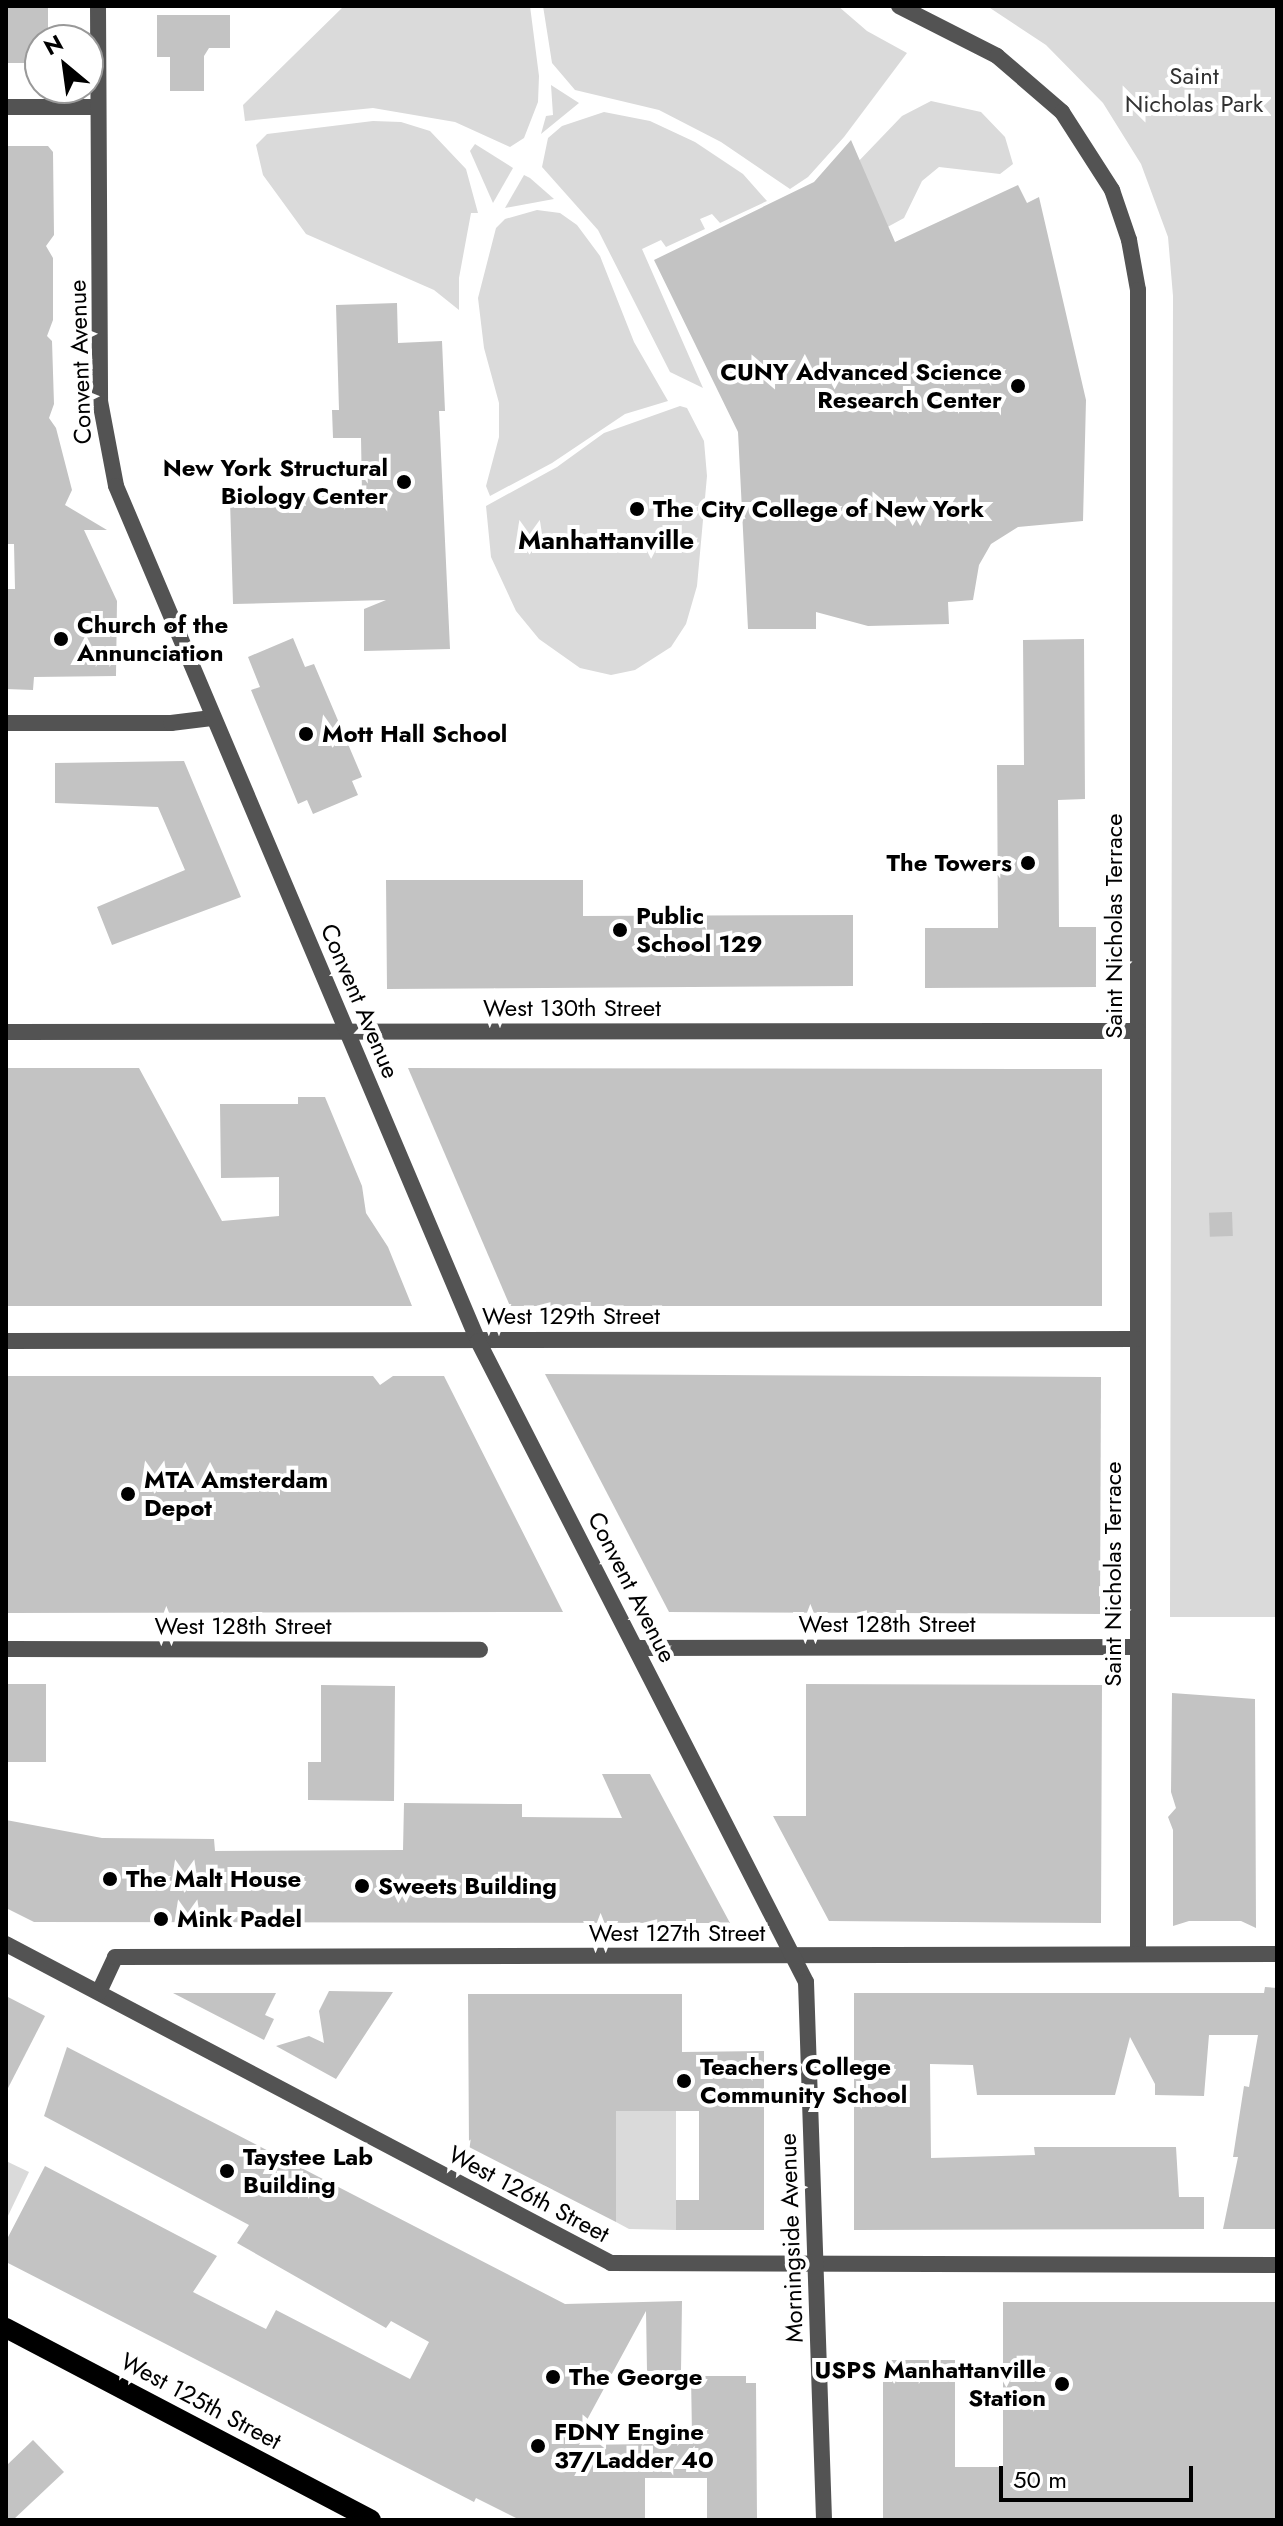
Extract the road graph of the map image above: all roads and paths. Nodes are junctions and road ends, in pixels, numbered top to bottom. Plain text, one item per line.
1 (98, 6) edge
2 (899, 6) edge
3 (6, 107) edge
4 (98, 107) junction
5 (212, 718) junction
6 (6, 723) edge
7 (1138, 1031) junction
8 (6, 1032) edge
9 (347, 1032) junction
10 (1136, 1339) junction
11 (6, 1341) edge
12 (478, 1341) junction
13 (1138, 1647) junction
14 (637, 1648) junction
15 (6, 1649) edge
16 (480, 1650) dead end
17 (6, 1944) edge
18 (1138, 1954) junction
19 (1277, 1954) edge
20 (796, 1956) junction
21 (99, 1992) junction
22 (815, 2265) junction
23 (1277, 2265) edge
24 (6, 2328) edge
25 (371, 2520) edge
26 (824, 2520) edge

1 - 4 street, Convent Avenue
2 - 7 street, Saint Nicholas Terrace
3 - 4 street
4 - 5 street, Convent Avenue
5 - 6 street
5 - 9 street, Convent Avenue
7 - 9 street, West 130th Street
7 - 10 street, Saint Nicholas Terrace
8 - 9 street, West 130th Street
9 - 12 street, Convent Avenue
10 - 12 street, West 129th Street
10 - 13 street, Saint Nicholas Terrace
11 - 12 street, West 129th Street
12 - 14 street, Convent Avenue
13 - 14 street, West 128th Street
13 - 18 street, Saint Nicholas Terrace
14 - 20 street, Convent Avenue
15 - 16 street, West 128th Street
17 - 21 street, West 126th Street
18 - 19 street, West 127th Street
18 - 20 street, West 127th Street
20 - 21 street, West 127th Street
20 - 22 street, Morningside Avenue
21 - 22 street, West 126th Street
22 - 23 street, West 126th Street
22 - 26 street, Morningside Avenue
24 - 25 main road, West 125th Street

